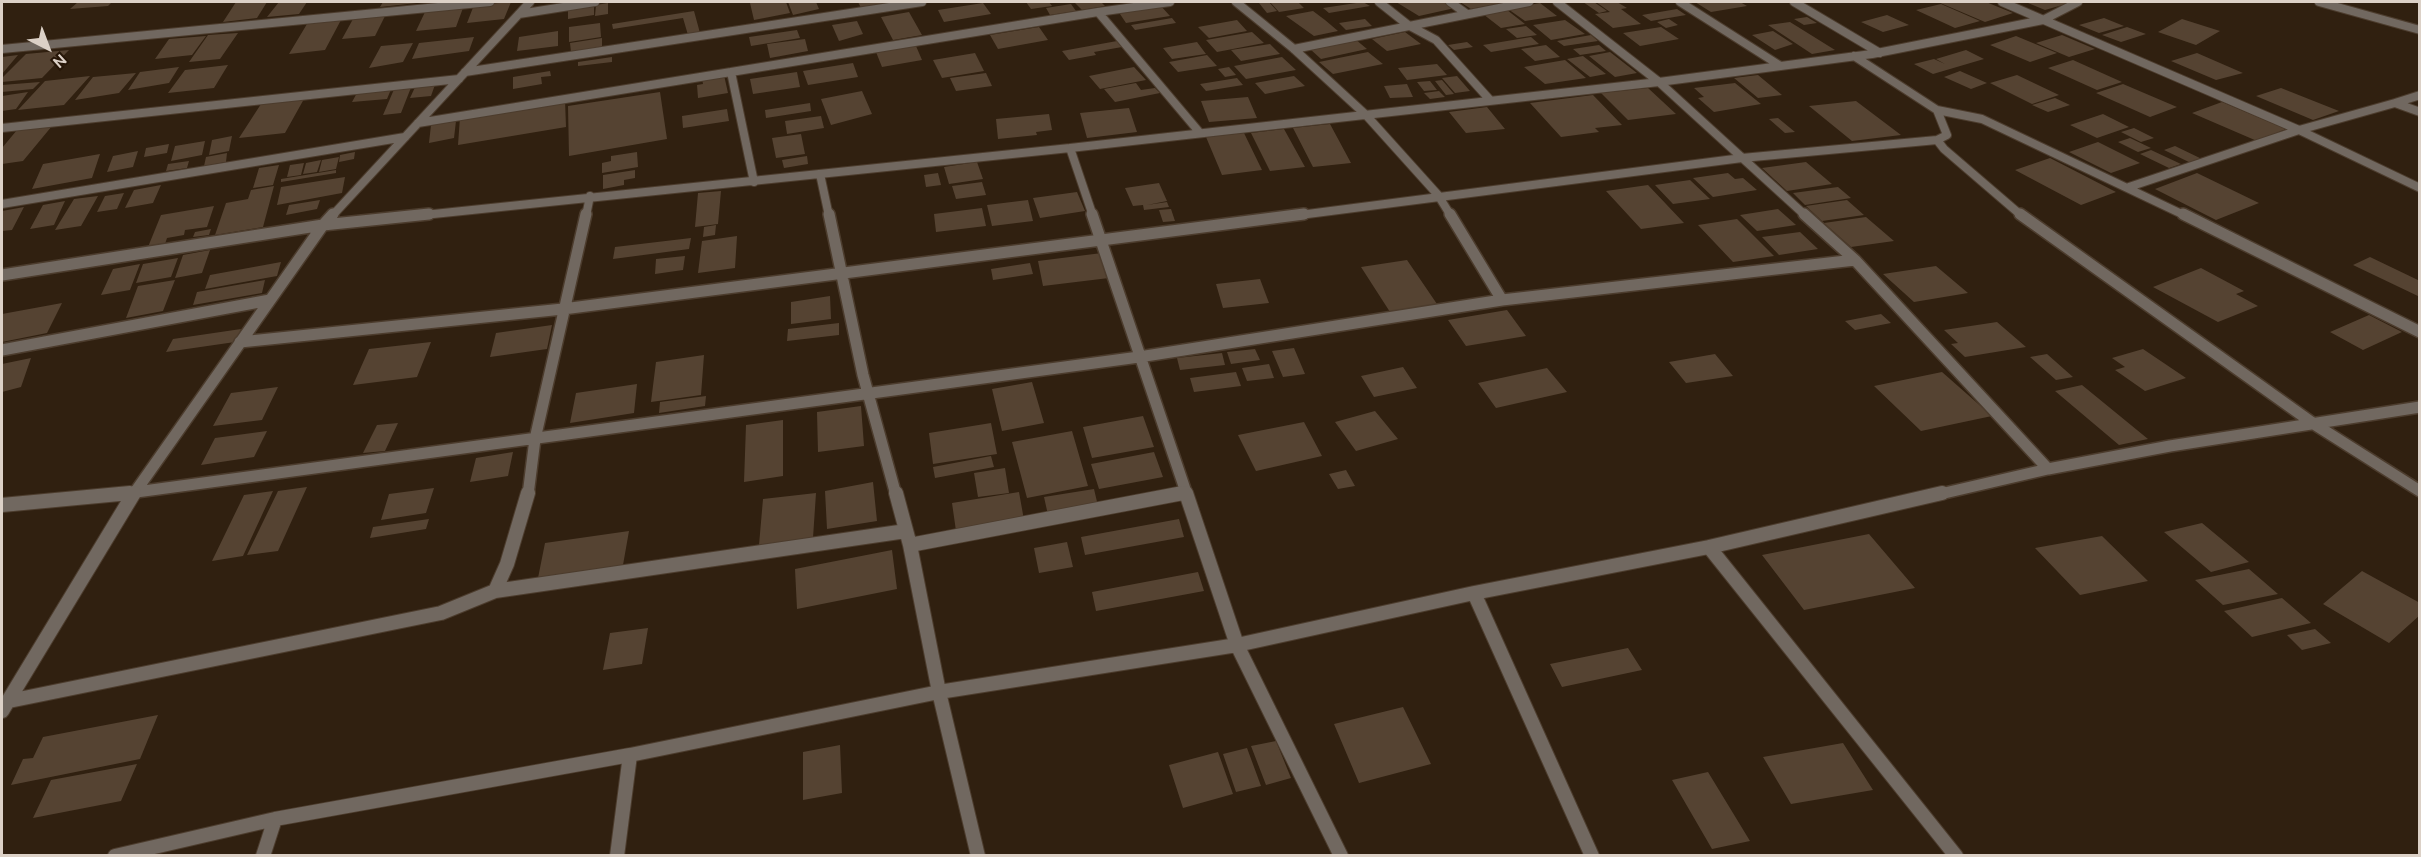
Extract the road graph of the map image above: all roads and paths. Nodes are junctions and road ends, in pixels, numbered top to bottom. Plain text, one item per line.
1 (490, 2) edge
2 (530, 2) edge
3 (596, 2) edge
4 (922, 2) edge
5 (1170, 2) edge
6 (1236, 2) edge
7 (1379, 2) edge
8 (1450, 2) edge
9 (1529, 2) edge
10 (1557, 2) edge
11 (1680, 2) edge
12 (1794, 2) edge
13 (2002, 2) edge
14 (2078, 2) edge
15 (2319, 2) edge
16 (1098, 12) junction
17 (519, 14) junction
18 (1467, 14) junction
19 (2043, 20) junction
20 (1408, 25) junction
21 (2420, 30) edge
22 (2, 49) edge
23 (1294, 49) junction
24 (1867, 55) junction
25 (1779, 65) junction
26 (731, 72) junction
27 (462, 75) junction
28 (1659, 82) junction
29 (2420, 95) edge
30 (1490, 100) junction
31 (2395, 103) junction
32 (1937, 110) junction
33 (2420, 112) edge
34 (1366, 116) junction
35 (418, 123) junction
36 (2, 128) edge
37 (2299, 130) junction
38 (1200, 133) junction
39 (405, 137) junction
40 (1937, 140) junction
41 (1070, 148) junction
42 (1742, 158) junction
43 (820, 174) junction
44 (754, 182) junction
45 (2129, 187) junction
46 (2420, 188) edge
47 (1438, 195) junction
48 (590, 196) junction
49 (2, 204) edge
50 (323, 225) junction
51 (1099, 239) junction
52 (1855, 260) junction
53 (841, 272) junction
54 (2, 275) edge
55 (270, 300) junction
56 (1502, 300) junction
57 (563, 309) junction
58 (2420, 333) edge
59 (240, 342) junction
60 (2, 350) edge
61 (1139, 357) junction
62 (868, 394) junction
63 (2420, 407) edge
64 (2314, 424) junction
65 (535, 439) junction
66 (2048, 469) junction
67 (2420, 491) edge
68 (134, 493) junction
69 (1185, 493) junction
70 (2, 505) edge
71 (908, 538) junction
72 (1709, 547) junction
73 (495, 591) junction
74 (1474, 593) junction
75 (1237, 645) junction
76 (939, 692) junction
77 (5, 706) edge
78 (630, 755) junction
79 (275, 819) junction
80 (116, 855) edge
81 (263, 855) edge
82 (617, 855) edge
83 (978, 855) edge
84 (1341, 855) edge
85 (1592, 855) edge
86 (1956, 855) edge

1 - 22 street
2 - 17 street
3 - 17 street
4 - 27 street
5 - 16 street
6 - 23 street
7 - 20 street
8 - 18 street
9 - 18 street
10 - 28 street
11 - 25 street
12 - 24 street
13 - 19 street
14 - 19 street
15 - 21 street
16 - 26 street
16 - 38 street
17 - 27 street
18 - 20 street
19 - 24 street
19 - 37 street
20 - 23 street
20 - 30 street
23 - 34 street
24 - 25 street
24 - 32 street
25 - 28 street
26 - 35 street
26 - 44 street
27 - 35 street
27 - 36 street
28 - 30 street
28 - 42 street
29 - 31 street
30 - 34 street
31 - 33 street
31 - 37 street
32 - 40 street
32 - 45 street
34 - 38 street
34 - 47 street
35 - 39 street
37 - 45 street
37 - 46 street
38 - 41 street
39 - 49 street
39 - 50 street
40 - 42 street
40 - 64 street
41 - 43 street
41 - 51 street
42 - 47 street
42 - 52 street
43 - 44 street
43 - 53 street
44 - 48 street
45 - 58 street
47 - 51 street
47 - 56 street
48 - 50 street
48 - 57 street
50 - 54 street
50 - 55 street
51 - 53 street
51 - 61 street
52 - 56 street
52 - 66 street
53 - 57 street
53 - 62 street
55 - 59 street
55 - 60 street
56 - 61 street
57 - 59 street
57 - 65 street
59 - 68 street
61 - 62 street
61 - 69 street
62 - 65 street
62 - 71 street
63 - 64 street
64 - 66 street
64 - 67 street
65 - 68 street
65 - 73 street
66 - 72 street
68 - 70 street
68 - 77 street
69 - 71 street
69 - 75 street
71 - 73 street
71 - 76 street
72 - 74 street
72 - 86 street
73 - 77 street
74 - 75 street
74 - 85 street
75 - 76 street
75 - 84 street
76 - 78 street
76 - 83 street
78 - 79 street
78 - 82 street
79 - 80 street
79 - 81 street

